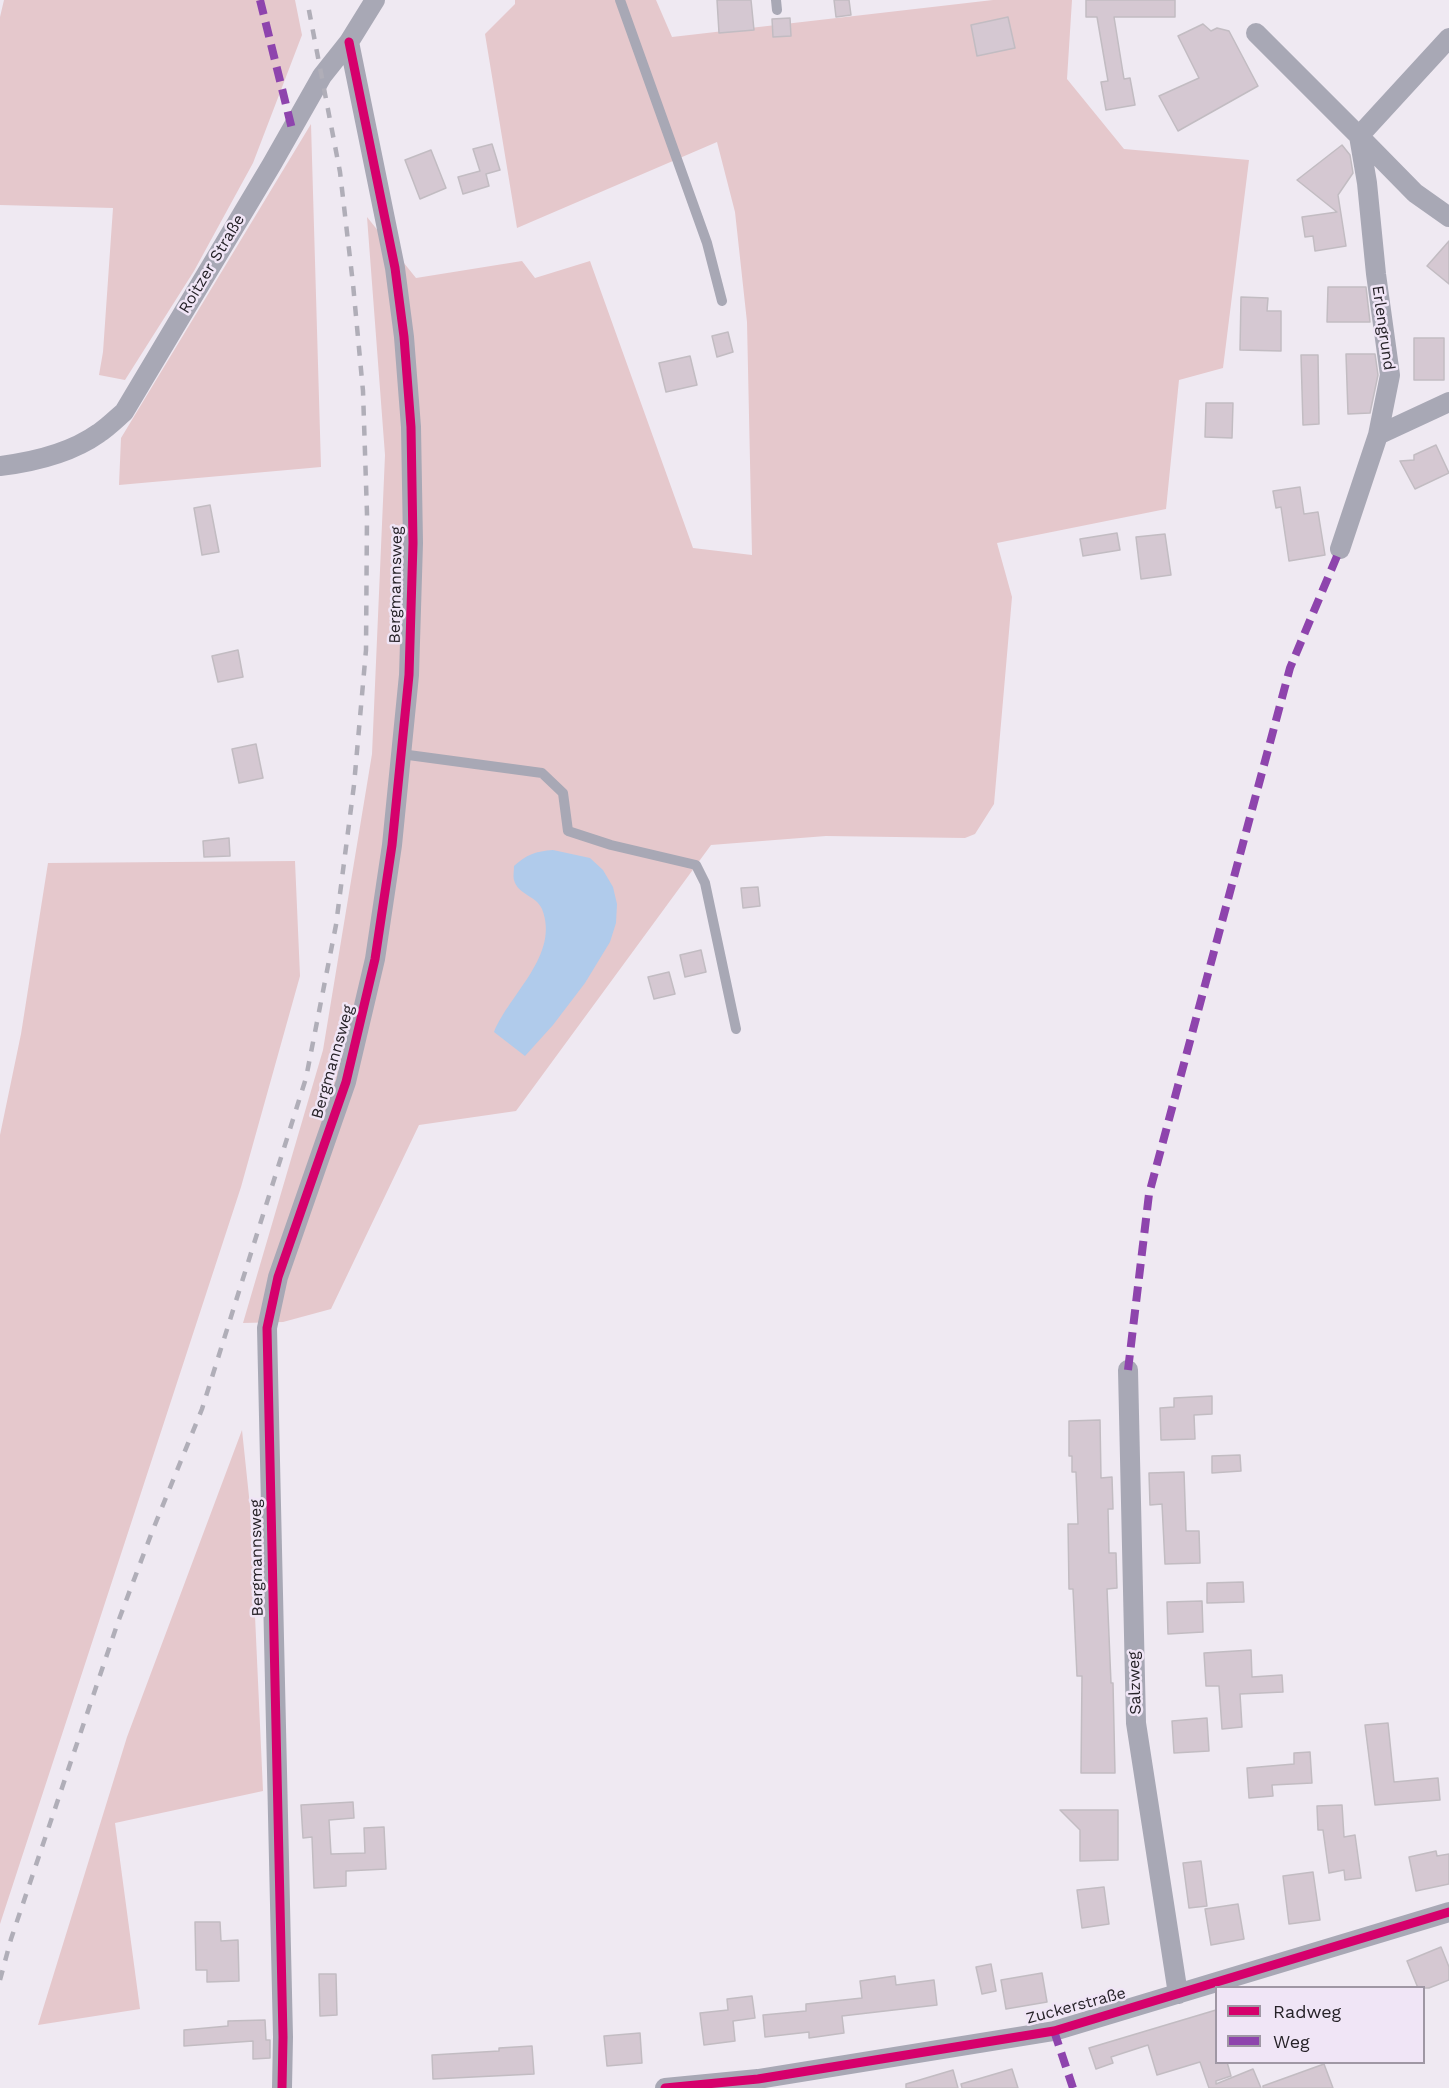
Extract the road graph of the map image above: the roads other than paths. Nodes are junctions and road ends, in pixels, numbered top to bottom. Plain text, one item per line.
1 (375, 0) edge
2 (620, 0) edge
3 (1256, 33) dead end
4 (1449, 38) edge
5 (350, 42) junction
6 (1359, 136) junction
7 (1449, 217) edge
8 (722, 301) dead end
9 (1449, 402) edge
10 (1378, 435) junction
11 (0, 466) edge
12 (1340, 549) dead end
13 (401, 754) junction
14 (736, 1029) dead end
15 (1128, 1370) dead end
16 (1449, 1912) edge
17 (1178, 1994) junction
18 (282, 2088) edge
19 (665, 2088) edge

1 - 5 street, Roitzer Straße
2 - 8 lane
3 - 6 street
4 - 6 street
5 - 11 street, Roitzer Straße
5 - 13 street, Bergmannsweg
6 - 7 street
6 - 10 street, Erlengrund
9 - 10 street
10 - 12 street, Erlengrund
13 - 14 lane
13 - 18 street, Bergmannsweg
15 - 17 street, Salzweg
16 - 17 street, Zuckerstraße
17 - 19 street, Zuckerstraße

